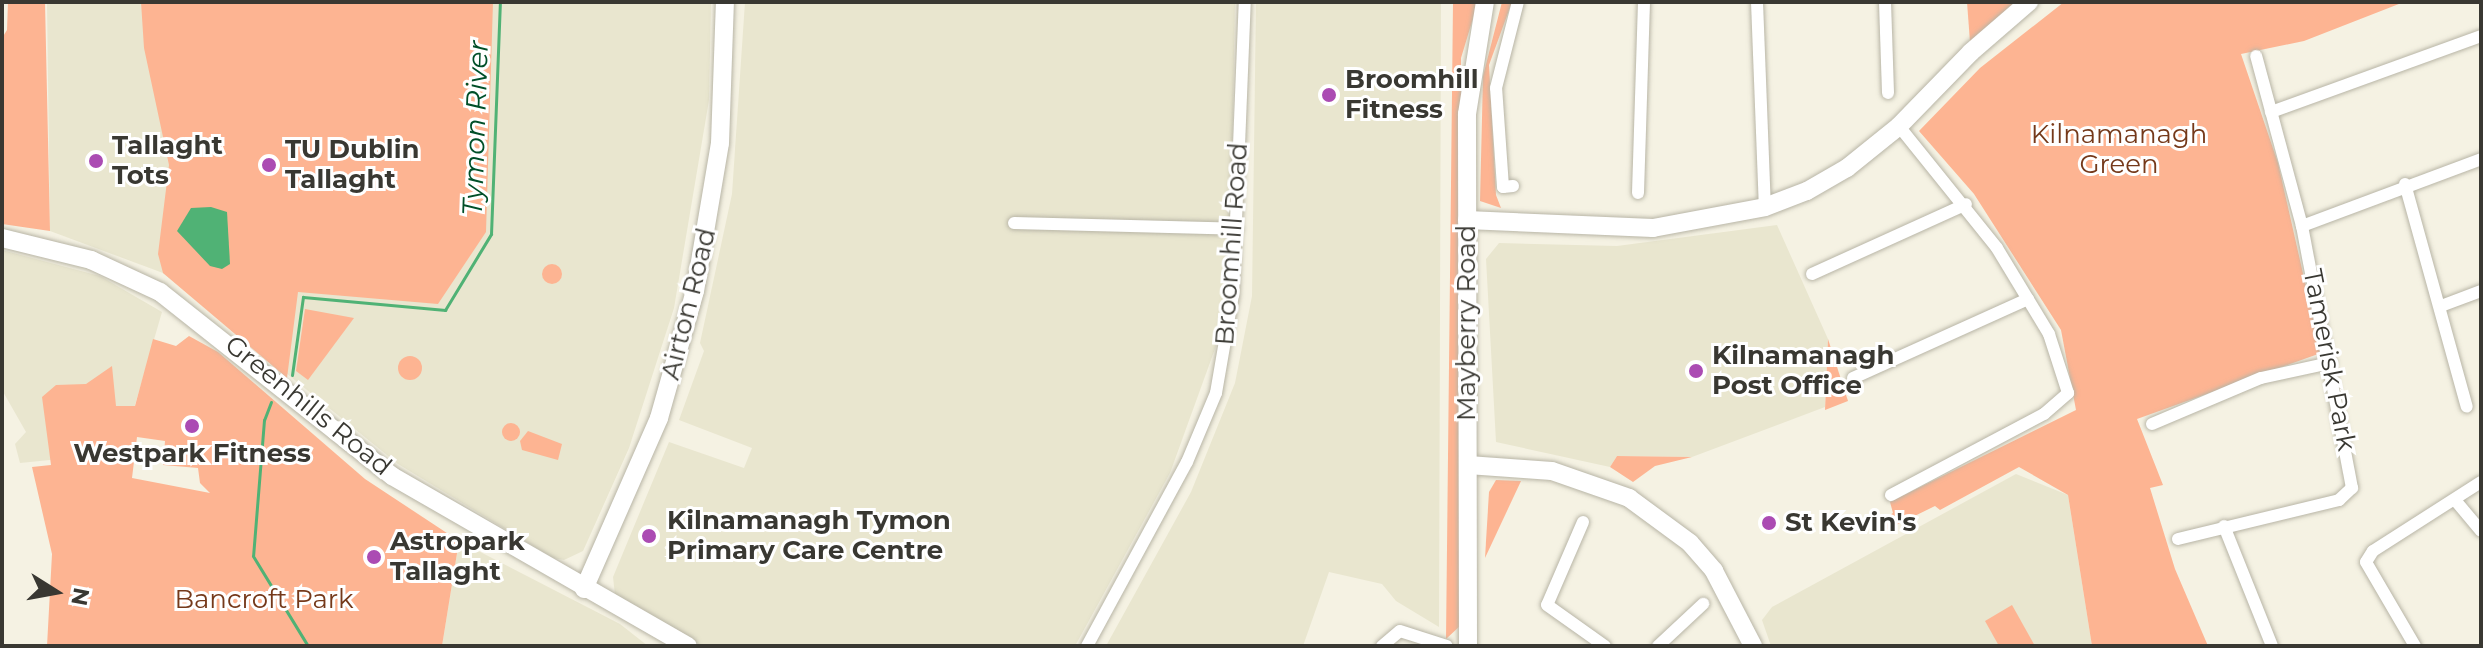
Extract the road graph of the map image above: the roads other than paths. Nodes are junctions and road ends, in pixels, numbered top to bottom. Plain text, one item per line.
1 (725, 2) edge
2 (1245, 2) edge
3 (1485, 2) edge
4 (1518, 2) edge
5 (1644, 2) edge
6 (1757, 2) edge
7 (1885, 2) edge
8 (2029, 2) edge
9 (2481, 36) edge
10 (2256, 56) dead end
11 (1888, 93) dead end
12 (2271, 112) junction
13 (1899, 126) junction
14 (2481, 159) edge
15 (2405, 184) junction
16 (1513, 186) dead end
17 (1638, 193) dead end
18 (1966, 204) junction
19 (1765, 207) junction
20 (1467, 220) junction
21 (1014, 223) dead end
22 (2302, 226) junction
23 (1237, 229) junction
24 (2, 238) edge
25 (1812, 274) dead end
26 (2481, 291) edge
27 (2028, 299) junction
28 (2441, 306) junction
29 (2330, 363) junction
30 (1853, 378) dead end
31 (2467, 407) dead end
32 (2152, 424) dead end
33 (1468, 465) junction
34 (2481, 482) edge
35 (1891, 495) dead end
36 (2455, 500) junction
37 (1583, 522) dead end
38 (2224, 526) junction
39 (2481, 531) edge
40 (2178, 539) dead end
41 (584, 589) junction
42 (1703, 604) dead end
43 (688, 646) edge
44 (1087, 646) edge
45 (1382, 646) edge
46 (1447, 646) edge
47 (1468, 646) edge
48 (1605, 646) edge
49 (1658, 646) edge
50 (1753, 646) edge
51 (2272, 646) edge
52 (2415, 646) edge

1 - 41 street, Airton Road
2 - 23 street, Broomhill Road
3 - 20 street, Mayberry Road
4 - 16 street
5 - 17 street
6 - 19 street
7 - 11 street
8 - 13 street
9 - 12 street
10 - 12 street, Tamerisk Park
12 - 22 street, Tamerisk Park
13 - 18 street
13 - 19 street
14 - 15 street
15 - 22 street
15 - 28 street
18 - 25 street
18 - 27 street
19 - 20 street
20 - 33 street, Mayberry Road
21 - 23 street
22 - 29 street, Tamerisk Park
23 - 44 street, Broomhill Road
24 - 41 street, Greenhills Road
26 - 28 street
27 - 30 street
27 - 35 street
28 - 31 street
29 - 32 street
29 - 38 street, Tamerisk Park
33 - 47 street, Mayberry Road
33 - 50 street
34 - 36 street
36 - 39 street
36 - 52 street
37 - 48 street
38 - 40 street, Tamerisk Park
38 - 51 street
41 - 43 street, Greenhills Road
42 - 49 street
45 - 46 street

